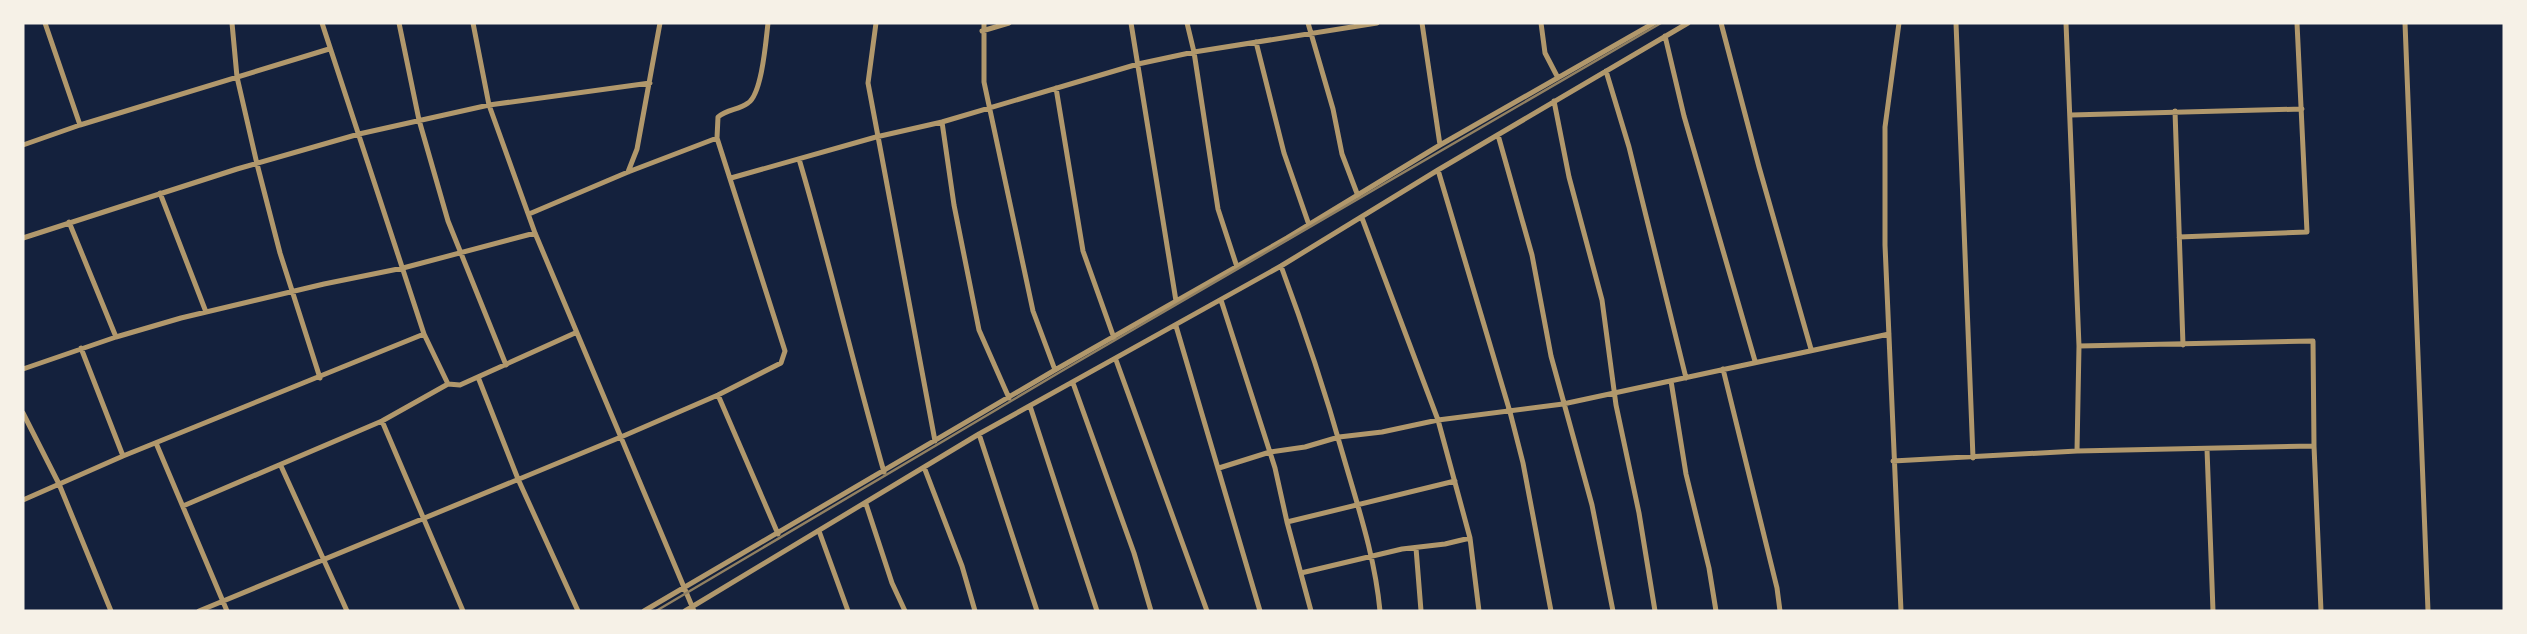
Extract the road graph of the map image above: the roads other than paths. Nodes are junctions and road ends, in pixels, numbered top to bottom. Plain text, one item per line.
1 (45, 23) edge
2 (232, 23) edge
3 (322, 23) edge
4 (399, 23) edge
5 (473, 23) edge
6 (660, 23) edge
7 (768, 23) edge
8 (876, 23) edge
9 (984, 23) edge
10 (1009, 23) edge
11 (1131, 23) edge
12 (1187, 23) edge
13 (1308, 23) edge
14 (1377, 23) edge
15 (1422, 23) edge
16 (1541, 23) edge
17 (1654, 23) edge
18 (1688, 23) edge
19 (1721, 23) edge
20 (1899, 23) edge
21 (1956, 23) edge
22 (2066, 23) edge
23 (2297, 23) edge
24 (2405, 23) edge
25 (982, 31) junction
26 (1310, 32) junction
27 (1665, 36) junction
28 (1256, 42) junction
29 (329, 49) junction
30 (1194, 52) junction
31 (1138, 64) junction
32 (1606, 71) junction
33 (236, 77) junction
34 (1558, 78) junction
35 (650, 83) junction
36 (1056, 88) junction
37 (1554, 101) junction
38 (489, 105) junction
39 (990, 108) junction
40 (2302, 109) junction
41 (2175, 111) junction
42 (2071, 115) junction
43 (419, 120) junction
44 (942, 122) junction
45 (80, 125) junction
46 (359, 134) junction
47 (1498, 135) junction
48 (876, 137) junction
49 (717, 138) junction
50 (23, 145) edge
51 (1440, 145) junction
52 (799, 159) junction
53 (257, 164) junction
54 (1438, 170) junction
55 (628, 172) junction
56 (731, 178) junction
57 (160, 193) junction
58 (1358, 196) junction
59 (529, 214) junction
60 (1362, 218) junction
61 (69, 222) junction
62 (1309, 225) junction
63 (535, 233) junction
64 (2179, 237) junction
65 (23, 238) edge
66 (459, 253) junction
67 (1281, 266) junction
68 (1237, 267) junction
69 (403, 268) junction
70 (292, 291) junction
71 (1221, 300) junction
72 (1176, 301) junction
73 (206, 312) junction
74 (1176, 326) junction
75 (576, 333) junction
76 (424, 334) junction
77 (1889, 334) junction
78 (116, 337) junction
79 (1114, 338) junction
80 (2183, 345) junction
81 (2080, 346) junction
82 (81, 348) junction
83 (1811, 349) junction
84 (1116, 360) junction
85 (1755, 361) junction
86 (506, 365) junction
87 (23, 369) edge
88 (1723, 369) junction
89 (1055, 370) junction
90 (320, 377) junction
91 (478, 377) junction
92 (1685, 377) junction
93 (1671, 381) junction
94 (1073, 383) junction
95 (448, 384) junction
96 (1614, 392) junction
97 (718, 395) junction
98 (1009, 398) junction
99 (1563, 404) junction
100 (1030, 406) junction
101 (1510, 412) junction
102 (23, 413) edge
103 (1438, 420) junction
104 (382, 421) junction
105 (979, 434) junction
106 (621, 437) junction
107 (1339, 437) junction
108 (935, 441) junction
109 (156, 443) junction
110 (2314, 446) junction
111 (2207, 449) junction
112 (2077, 451) junction
113 (1270, 452) junction
114 (123, 456) junction
115 (1973, 458) junction
116 (1893, 461) junction
117 (281, 466) junction
118 (924, 467) junction
119 (1219, 468) junction
120 (884, 472) junction
121 (518, 479) junction
122 (1455, 481) junction
123 (59, 484) junction
124 (23, 500) edge
125 (866, 504) junction
126 (1359, 505) junction
127 (183, 506) junction
128 (422, 518) junction
129 (1287, 522) junction
130 (819, 531) junction
131 (778, 534) junction
132 (1470, 538) junction
133 (1416, 548) junction
134 (1372, 558) junction
135 (323, 559) junction
136 (1301, 573) junction
137 (683, 587) junction
138 (223, 601) junction
139 (693, 609) edge
140 (111, 611) edge
141 (199, 611) edge
142 (227, 611) edge
143 (347, 611) edge
144 (463, 611) edge
145 (578, 611) edge
146 (644, 611) edge
147 (685, 611) edge
148 (848, 611) edge
149 (905, 611) edge
150 (975, 611) edge
151 (1037, 611) edge
152 (1097, 611) edge
153 (1151, 611) edge
154 (1207, 611) edge
155 (1260, 611) edge
156 (1311, 611) edge
157 (1380, 611) edge
158 (1421, 611) edge
159 (1479, 611) edge
160 (1551, 611) edge
161 (1614, 611) edge
162 (1655, 611) edge
163 (1716, 611) edge
164 (1780, 611) edge
165 (1900, 611) edge
166 (2213, 611) edge
167 (2322, 611) edge
168 (2428, 611) edge

1 - 45 street
2 - 33 street
3 - 29 street
4 - 43 street
5 - 38 street
6 - 35 street
7 - 49 street
8 - 48 street
9 - 25 street
10 - 25 street
11 - 31 street
12 - 30 street
13 - 26 street
14 - 26 street
15 - 51 street
16 - 34 street
17 - 34 street
18 - 27 street
19 - 83 street
20 - 77 street
21 - 115 street
22 - 42 street
23 - 40 street
24 - 168 street
25 - 39 street
26 - 28 street
26 - 58 street
27 - 32 street
27 - 85 street
28 - 30 street
28 - 62 street
29 - 33 street
29 - 46 street
30 - 31 street
30 - 68 street
31 - 36 street
31 - 72 street
32 - 37 street
32 - 92 street
33 - 45 street
33 - 53 street
34 - 51 street
35 - 38 street
35 - 55 street
36 - 39 street
36 - 79 street
37 - 47 street
37 - 96 street
38 - 43 street
38 - 59 street
39 - 44 street
39 - 89 street
40 - 41 street
40 - 64 street
41 - 42 street
41 - 64 street
42 - 81 street
43 - 46 street
43 - 66 street
44 - 48 street
44 - 98 street
45 - 50 street
46 - 53 street
46 - 69 street
47 - 54 street
47 - 99 street
48 - 52 street
48 - 108 street
49 - 55 street
49 - 56 street
51 - 58 street
52 - 56 street
52 - 120 street
53 - 57 street
53 - 70 street
54 - 60 street
54 - 101 street
55 - 59 street
56 - 97 street
57 - 61 street
57 - 73 street
58 - 62 street
59 - 63 street
60 - 67 street
60 - 103 street
61 - 65 street
61 - 78 street
62 - 68 street
63 - 66 street
63 - 75 street
64 - 80 street
66 - 69 street
66 - 86 street
67 - 71 street
67 - 107 street
68 - 72 street
69 - 70 street
69 - 76 street
70 - 73 street
70 - 90 street
71 - 74 street
71 - 113 street
72 - 79 street
73 - 78 street
74 - 84 street
74 - 119 street
75 - 86 street
75 - 106 street
76 - 90 street
76 - 95 street
77 - 83 street
77 - 116 street
78 - 82 street
79 - 89 street
80 - 81 street
80 - 110 street
81 - 112 street
82 - 87 street
82 - 114 street
83 - 85 street
84 - 94 street
84 - 154 street
85 - 88 street
86 - 91 street
88 - 92 street
88 - 164 street
89 - 98 street
90 - 109 street
91 - 95 street
91 - 121 street
92 - 93 street
93 - 96 street
93 - 163 street
94 - 100 street
94 - 153 street
95 - 104 street
96 - 99 street
96 - 162 street
97 - 106 street
97 - 131 street
98 - 108 street
99 - 101 street
99 - 161 street
100 - 105 street
100 - 152 street
101 - 103 street
101 - 160 street
102 - 123 street
103 - 107 street
103 - 122 street
104 - 117 street
104 - 128 street
105 - 118 street
105 - 151 street
106 - 121 street
106 - 137 street
107 - 113 street
107 - 126 street
108 - 120 street
109 - 114 street
109 - 127 street
110 - 111 street
110 - 167 street
111 - 112 street
111 - 166 street
112 - 115 street
113 - 119 street
113 - 129 street
114 - 123 street
115 - 116 street
116 - 165 street
117 - 127 street
117 - 135 street
118 - 125 street
118 - 150 street
119 - 155 street
120 - 131 street
121 - 128 street
121 - 145 street
122 - 126 street
122 - 132 street
123 - 124 street
123 - 140 street
125 - 130 street
125 - 149 street
126 - 129 street
126 - 134 street
127 - 138 street
128 - 135 street
128 - 144 street
129 - 136 street
130 - 139 street
130 - 148 street
131 - 137 street
132 - 133 street
132 - 159 street
133 - 134 street
133 - 158 street
134 - 136 street
134 - 157 street
135 - 138 street
135 - 143 street
136 - 156 street
137 - 139 street
137 - 146 street
138 - 141 street
138 - 142 street
139 - 147 street

